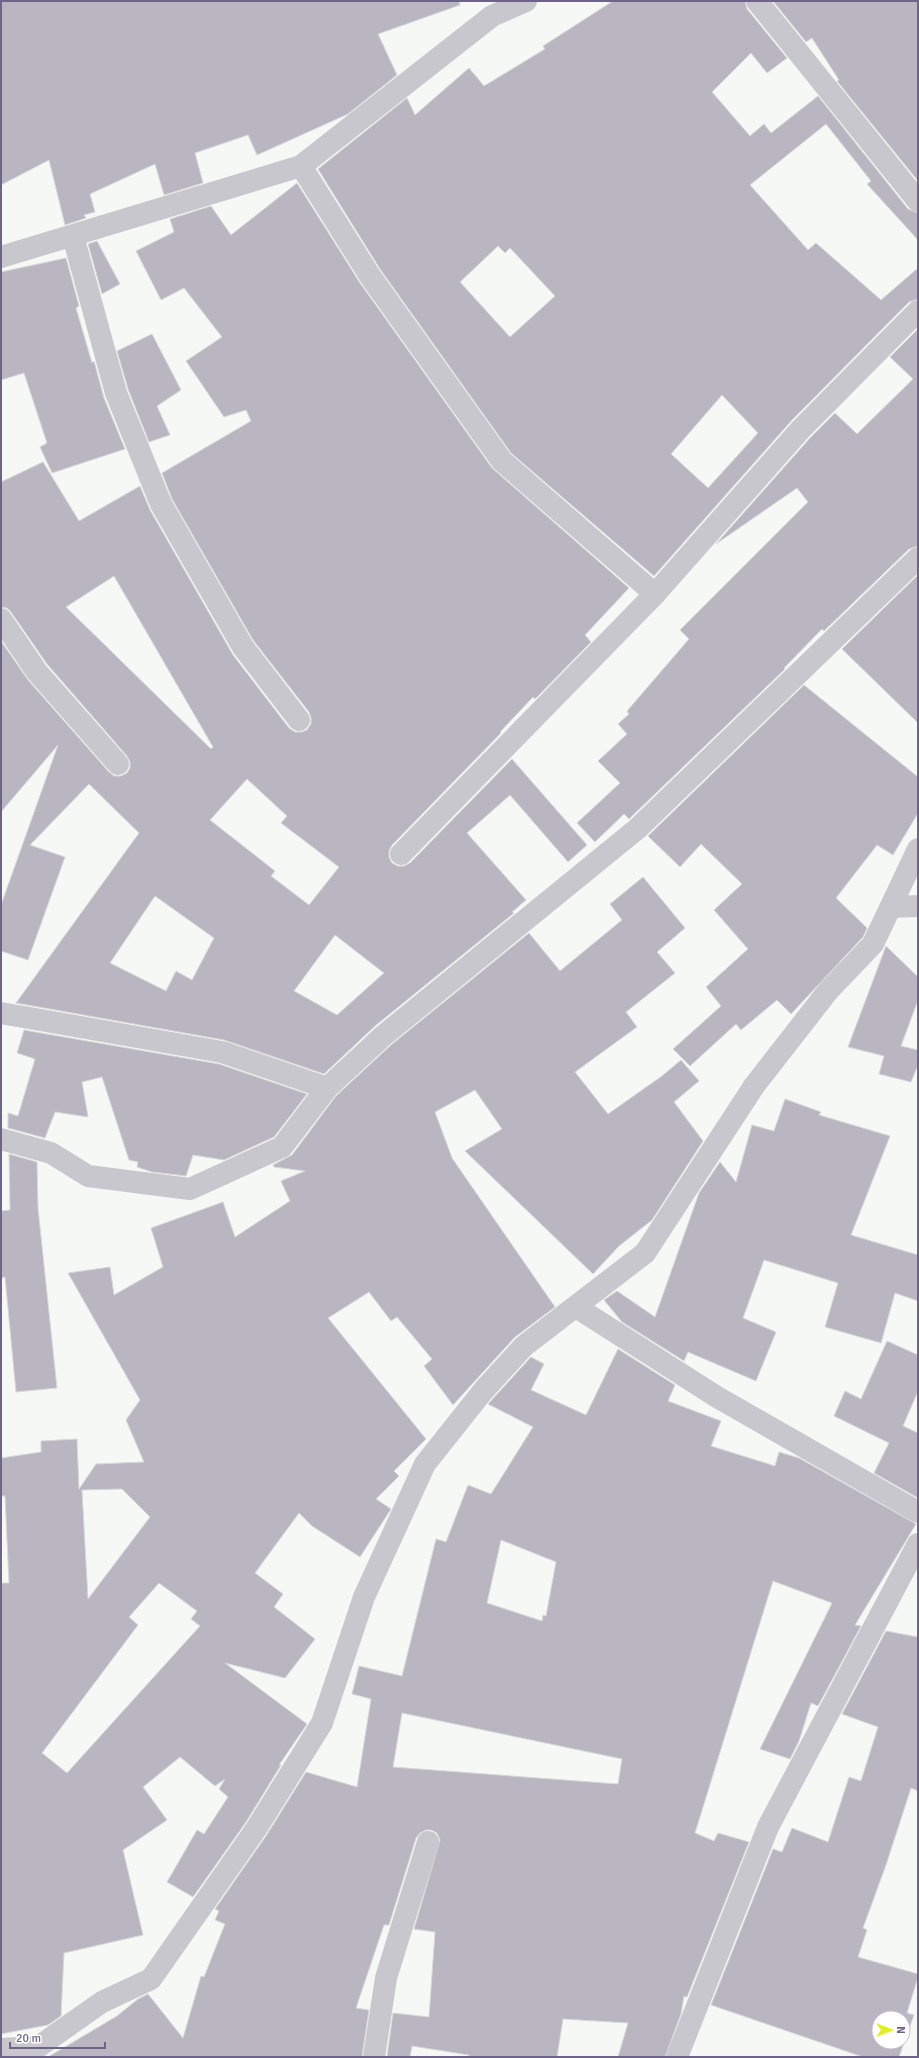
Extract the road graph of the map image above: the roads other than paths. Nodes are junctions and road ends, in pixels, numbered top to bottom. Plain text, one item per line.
1 (526, 1) edge
2 (757, 1) edge
3 (490, 9) edge
4 (301, 166) junction
5 (918, 201) edge
6 (73, 236) junction
7 (1, 257) edge
8 (918, 311) edge
9 (918, 558) edge
10 (655, 594) junction
11 (1, 620) edge
12 (299, 720) dead end
13 (118, 764) dead end
14 (918, 849) edge
15 (401, 854) dead end
16 (918, 906) edge
17 (890, 908) junction
18 (1, 1013) edge
19 (327, 1088) junction
20 (1, 1139) edge
21 (576, 1307) junction
22 (918, 1512) edge
23 (918, 1544) edge
24 (428, 1842) dead end
25 (1, 2049) edge
26 (374, 2057) edge
27 (677, 2057) edge

1 - 3 street
2 - 5 street
3 - 4 street
4 - 6 street
4 - 10 street
6 - 7 street
6 - 12 street
8 - 10 street
9 - 19 street
10 - 15 street
11 - 13 street
14 - 17 street
16 - 17 street
17 - 21 street
18 - 19 street
19 - 20 street
21 - 22 street
21 - 25 street
23 - 27 street
24 - 26 street

